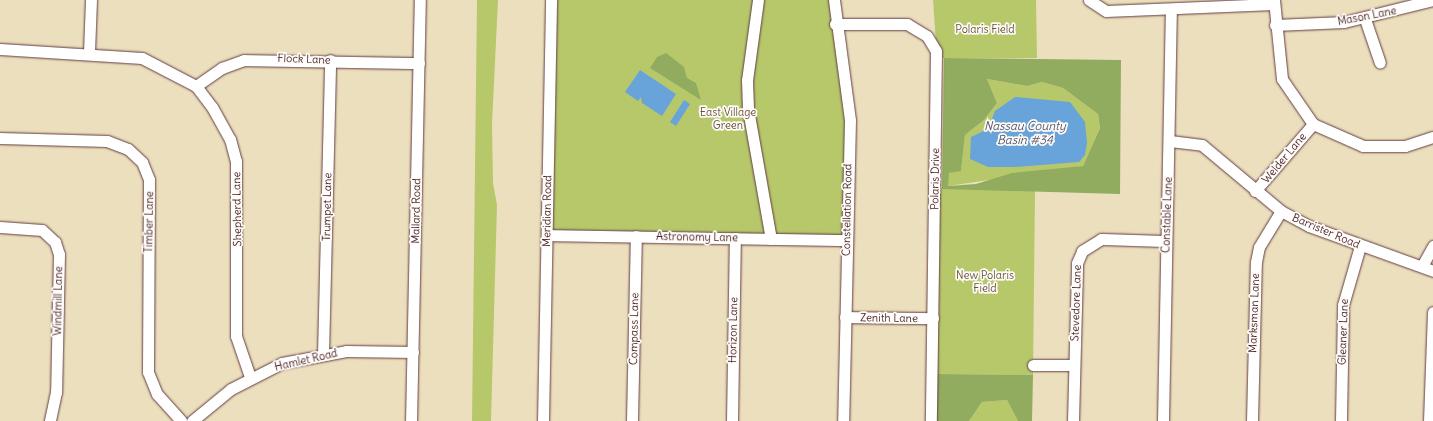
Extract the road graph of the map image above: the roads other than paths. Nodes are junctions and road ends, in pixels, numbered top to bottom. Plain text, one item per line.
1 (91, 0) edge
2 (420, 0) edge
3 (551, 0) edge
4 (758, 0) edge
5 (834, 0) edge
6 (1089, 0) edge
7 (1433, 0) edge
8 (1274, 2) edge
9 (1171, 9) junction
10 (1365, 19) junction
11 (835, 24) junction
12 (1275, 25) junction
13 (0, 49) edge
14 (89, 52) junction
15 (330, 60) junction
16 (419, 63) junction
17 (1380, 63) dead end
18 (196, 86) junction
19 (1313, 124) junction
20 (0, 138) edge
21 (1433, 138) edge
22 (1170, 141) junction
23 (1255, 191) junction
24 (1281, 211) junction
25 (0, 227) edge
26 (547, 235) junction
27 (636, 236) junction
28 (735, 238) junction
29 (771, 239) junction
30 (847, 240) junction
31 (1166, 241) junction
32 (1360, 246) junction
33 (1433, 246) edge
34 (1422, 266) junction
35 (1433, 271) edge
36 (1433, 312) edge
37 (845, 317) junction
38 (932, 318) junction
39 (413, 352) junction
40 (323, 354) junction
41 (1033, 365) dead end
42 (1074, 365) junction
43 (1432, 373) edge
44 (250, 377) junction
45 (50, 421) edge
46 (181, 421) edge
47 (192, 421) edge
48 (412, 421) edge
49 (543, 421) edge
50 (632, 421) edge
51 (732, 421) edge
52 (843, 421) edge
53 (930, 421) edge
54 (1073, 421) edge
55 (1163, 421) edge
56 (1252, 421) edge
57 (1341, 421) edge
58 (1430, 421) edge

1 - 14 street
2 - 16 street, Mallard Road
3 - 26 street, Meridian Road
4 - 29 street
5 - 11 street, Constellation Road
6 - 9 street
7 - 10 street, Mason Lane
8 - 9 street
8 - 12 street
9 - 22 street, Constable Lane
10 - 12 street, Mason Lane
10 - 17 street
11 - 30 street, Constellation Road
11 - 38 street, Polaris Drive
12 - 19 street
13 - 14 street, Shepherd Lane
14 - 18 street, Shepherd Lane
15 - 16 street, Flock Lane
15 - 18 street, Flock Lane
15 - 40 street, Trumpet Lane
16 - 39 street, Mallard Road
18 - 44 street, Shepherd Lane
19 - 21 street
19 - 23 street, Welder Lane
20 - 46 street, Timber Lane
22 - 23 street, Barrister Road
22 - 31 street, Constable Lane
23 - 24 street, Barrister Road
24 - 32 street, Barrister Road
24 - 56 street, Marksman Lane
25 - 45 street, Windmill Lane
26 - 27 street, Astronomy Lane
26 - 49 street, Meridian Road
27 - 28 street, Astronomy Lane
27 - 50 street, Compass Lane
28 - 29 street, Astronomy Lane
28 - 51 street, Horizon Lane
29 - 30 street, Astronomy Lane
30 - 37 street, Constellation Road
31 - 42 street, Stevedore Lane
31 - 55 street, Constable Lane
32 - 34 street, Barrister Road
32 - 57 street, Gleaner Lane
33 - 34 street
34 - 35 street, Barrister Road
36 - 43 street
37 - 38 street, Zenith Lane
37 - 52 street, Constellation Road
38 - 53 street, Polaris Drive
39 - 40 street, Hamlet Road
39 - 48 street, Mallard Road
40 - 44 street, Hamlet Road
41 - 42 street
42 - 54 street, Stevedore Lane
43 - 58 street
44 - 47 street, Hamlet Road

